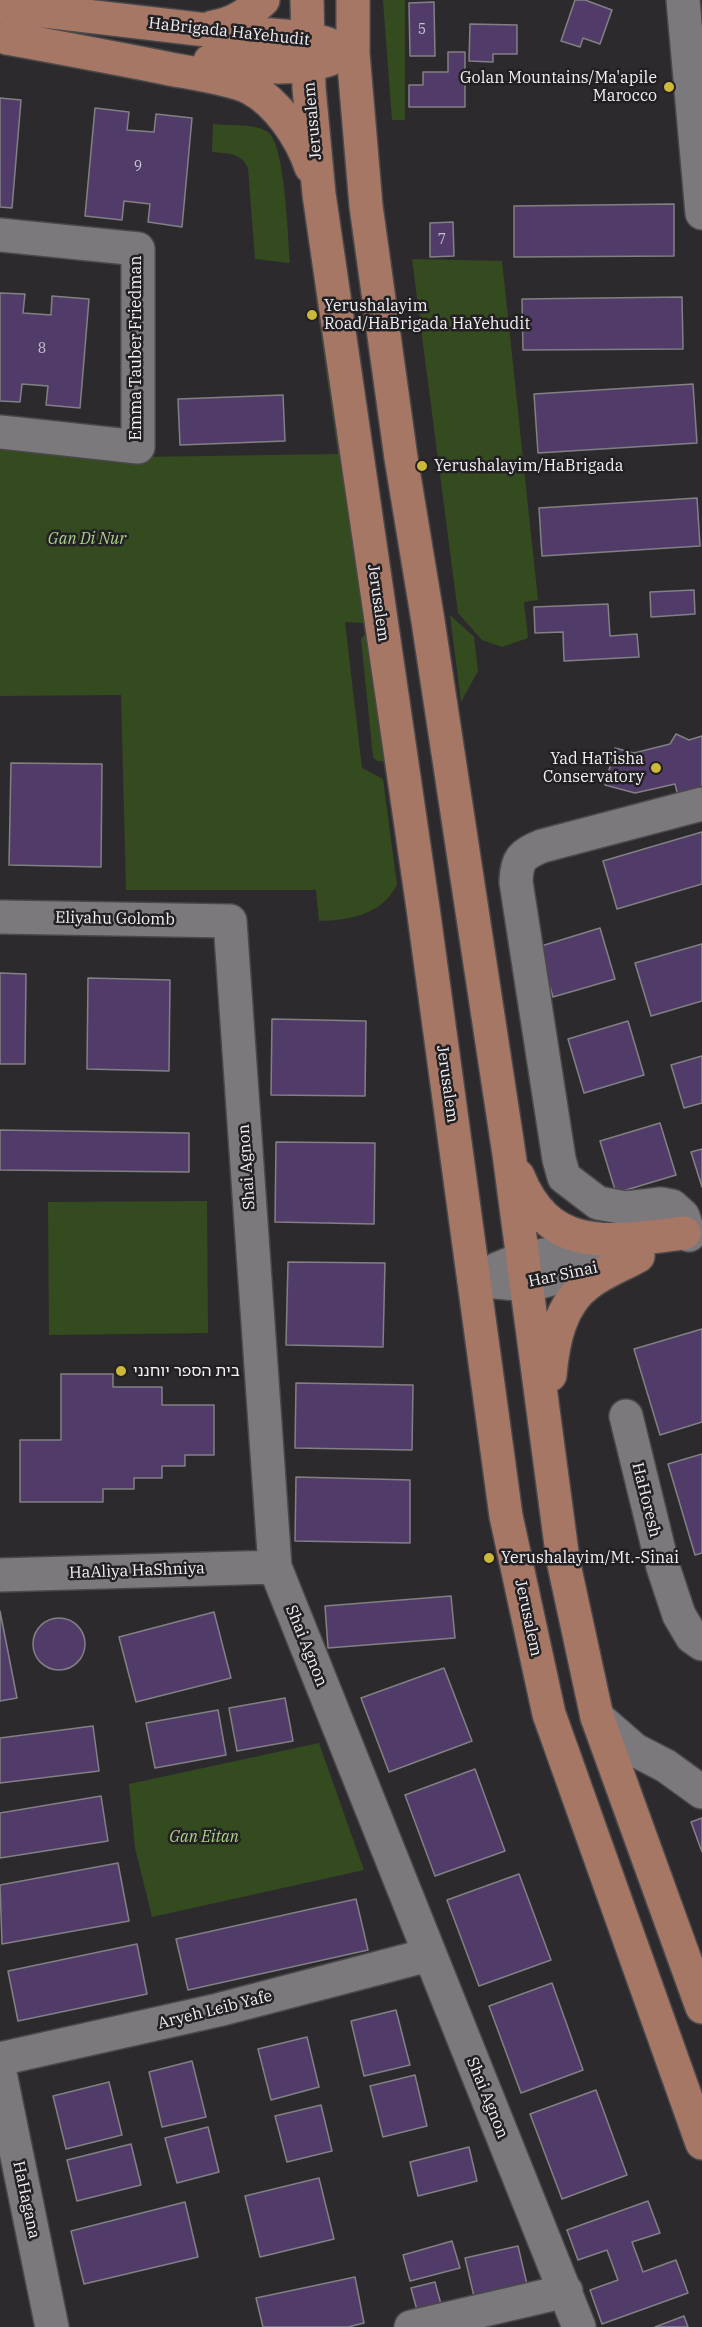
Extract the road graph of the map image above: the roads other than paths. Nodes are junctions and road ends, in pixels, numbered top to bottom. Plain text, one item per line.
1 (263, 0) edge
2 (307, 0) edge
3 (353, 0) edge
4 (683, 0) edge
5 (0, 6) edge
6 (198, 28) junction
7 (4, 37) edge
8 (308, 52) junction
9 (353, 52) junction
10 (699, 154) edge
11 (319, 194) junction
12 (702, 213) edge
13 (0, 235) edge
14 (0, 432) edge
15 (702, 804) edge
16 (0, 916) edge
17 (230, 921) joint
18 (509, 1154) junction
19 (692, 1233) edge
20 (638, 1256) junction
21 (526, 1271) junction
22 (474, 1280) junction
23 (544, 1409) junction
24 (626, 1416) dead end
25 (275, 1568) junction
26 (0, 1575) edge
27 (702, 1644) edge
28 (597, 1717) junction
29 (702, 1792) edge
30 (429, 1954) junction
31 (702, 2007) edge
32 (0, 2059) edge
33 (0, 2073) edge
34 (702, 2143) edge
35 (566, 2291) junction
36 (52, 2327) edge
37 (411, 2327) edge
38 (579, 2327) edge

1 - 6 main road
2 - 8 main road, Jerusalem
3 - 9 main road
4 - 10 street
5 - 6 main road, HaBrigada HaYehudit
6 - 8 main road, HaBrigada HaYehudit
7 - 8 main road, HaBrigada HaYehudit
7 - 11 main road
8 - 9 main road, HaBrigada HaYehudit
8 - 11 main road, Jerusalem
9 - 18 main road
10 - 12 street
11 - 22 main road, Jerusalem
13 - 14 street, Emma Tauber Friedman
15 - 19 street
16 - 17 street, Eliyahu Golomb
17 - 25 street, Shai Agnon
18 - 19 main road
18 - 21 main road
19 - 20 street, Har Sinai
19 - 21 street, Har Sinai
20 - 21 street, Har Sinai
20 - 23 main road
21 - 22 street, Har Sinai
21 - 23 main road
22 - 34 main road, Jerusalem
23 - 28 main road
24 - 27 street, HaHoresh
25 - 26 street, HaAliya HaShniya
25 - 30 street, Shai Agnon
28 - 29 street
28 - 31 main road
30 - 32 street, Aryeh Leib Yafe
30 - 35 street, Shai Agnon
33 - 36 street, HaHagana
35 - 37 street
35 - 38 street, Shai Agnon

